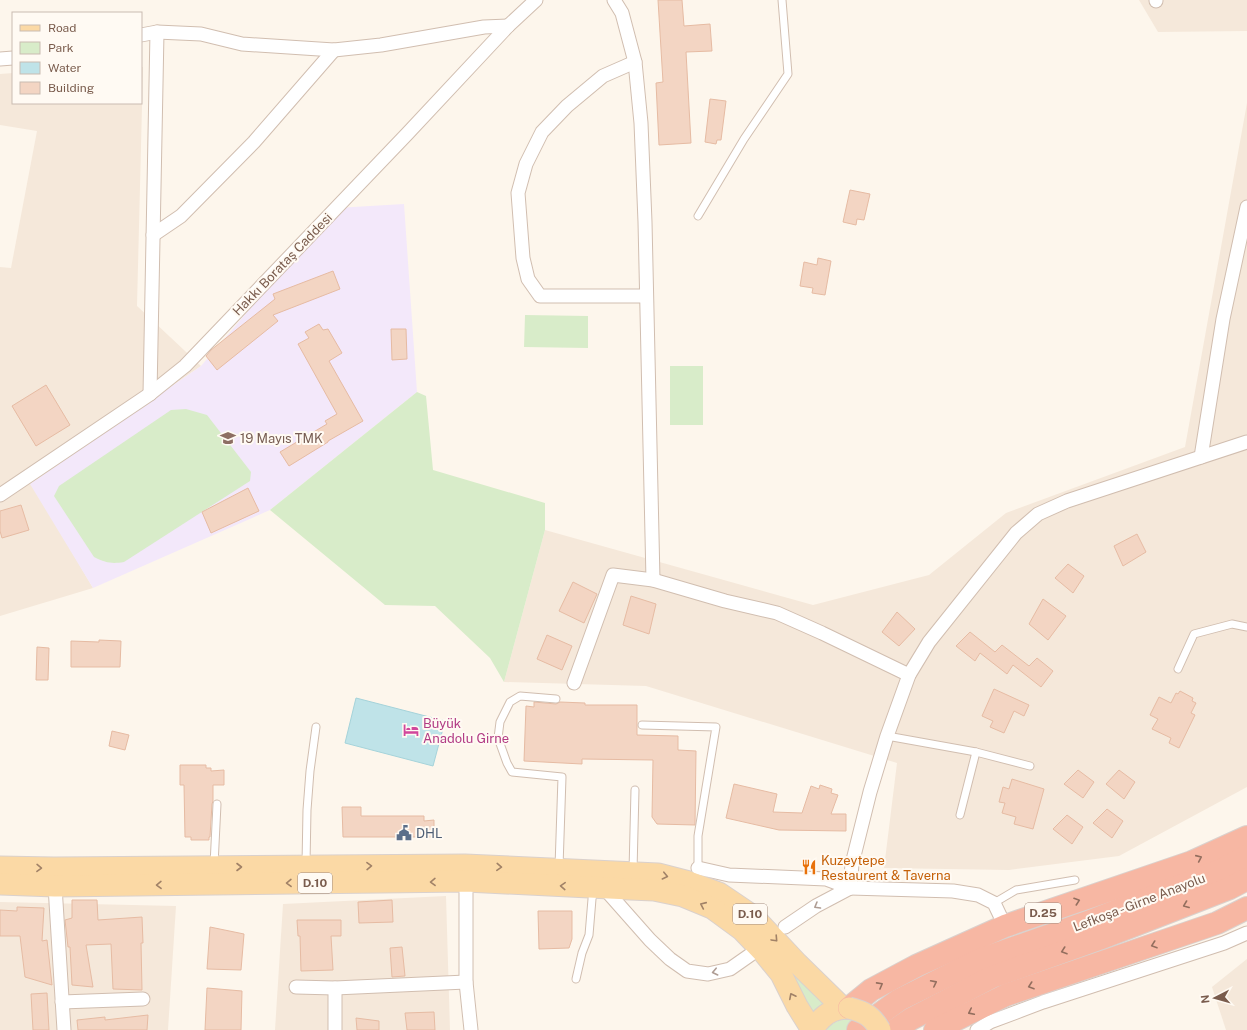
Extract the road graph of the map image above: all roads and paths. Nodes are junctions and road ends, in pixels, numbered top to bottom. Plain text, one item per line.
1 (614, 0) edge
2 (782, 0) edge
3 (533, 1) edge
4 (508, 26) junction
5 (157, 32) junction
6 (142, 35) edge
7 (334, 50) junction
8 (12, 58) edge
9 (0, 59) edge
10 (635, 62) junction
11 (1247, 207) edge
12 (698, 216) dead end
13 (153, 235) junction
14 (646, 296) junction
15 (150, 394) junction
16 (1247, 442) edge
17 (1201, 457) junction
18 (0, 495) edge
19 (653, 580) junction
20 (1247, 627) edge
21 (1178, 669) dead end
22 (908, 675) junction
23 (574, 683) dead end
24 (556, 699) dead end
25 (642, 725) dead end
26 (316, 727) dead end
27 (887, 736) junction
28 (976, 752) junction
29 (1030, 766) dead end
30 (635, 790) dead end
31 (217, 804) dead end
32 (960, 815) dead end
33 (1247, 837) edge
34 (1247, 856) edge
35 (306, 866) junction
36 (0, 867) edge
37 (214, 867) junction
38 (698, 868) joint
39 (559, 870) junction
40 (633, 873) junction
41 (1247, 878) edge
42 (1075, 880) dead end
43 (466, 881) junction
44 (0, 884) edge
45 (55, 886) junction
46 (599, 888) junction
47 (850, 888) junction
48 (994, 903) junction
49 (1247, 908) edge
50 (1005, 926) junction
51 (785, 927) dead end
52 (1245, 937) edge
53 (750, 955) dead end
54 (576, 979) dead end
55 (466, 982) junction
56 (296, 987) dead end
57 (335, 988) junction
58 (143, 999) dead end
59 (62, 1002) junction
60 (846, 1008) junction
61 (64, 1030) edge
62 (335, 1030) edge
63 (471, 1030) edge
64 (812, 1030) edge
65 (858, 1030) edge
66 (880, 1030) edge
67 (895, 1030) edge
68 (935, 1030) edge
69 (977, 1030) edge

1 - 10 street
2 - 12 lane
3 - 4 street, Hakkı Borataş Caddesi
4 - 7 street
4 - 15 street, Hakkı Borataş Caddesi
5 - 6 street
5 - 7 street
5 - 13 street
7 - 13 street
8 - 9 street
10 - 14 street
10 - 14 street
11 - 17 street
13 - 15 street
14 - 19 street
15 - 18 street, Hakkı Borataş Caddesi
16 - 17 street
17 - 22 street
19 - 22 street
19 - 23 street
20 - 21 lane
22 - 27 street
24 - 39 lane
25 - 38 lane
26 - 35 lane
27 - 28 lane
27 - 47 street
28 - 29 lane
28 - 32 lane
30 - 40 lane
31 - 37 lane
50 -> 33 highway, D.25
65 -> 34 highway, Lefkoşa - Girne Anayolu / D.25
37 -> 35 main road, D.10
35 -> 39 main road, D.10
36 -> 37 main road, D.10
38 - 47 street
39 - 40 main road, D.10
40 -> 60 main road, D.10
41 -> 67 highway, Lefkoşa - Girne Anayolu
42 - 48 lane
43 -> 45 main road, D.10
46 -> 43 main road, D.10
43 - 55 street
44 - 45 main road, D.10
45 - 59 street
53 -> 46 street
46 - 54 lane
64 -> 46 main road, D.10
47 - 48 street
47 -> 51 street
48 - 50 street
49 -> 68 highway
60 -> 50 highway, D.25
52 - 69 street
55 - 57 street
55 - 63 street
56 - 57 street
57 - 62 street
58 - 59 street
59 - 61 street
60 - 64 main road, D.10
60 - 66 main road, D.10, bridge

